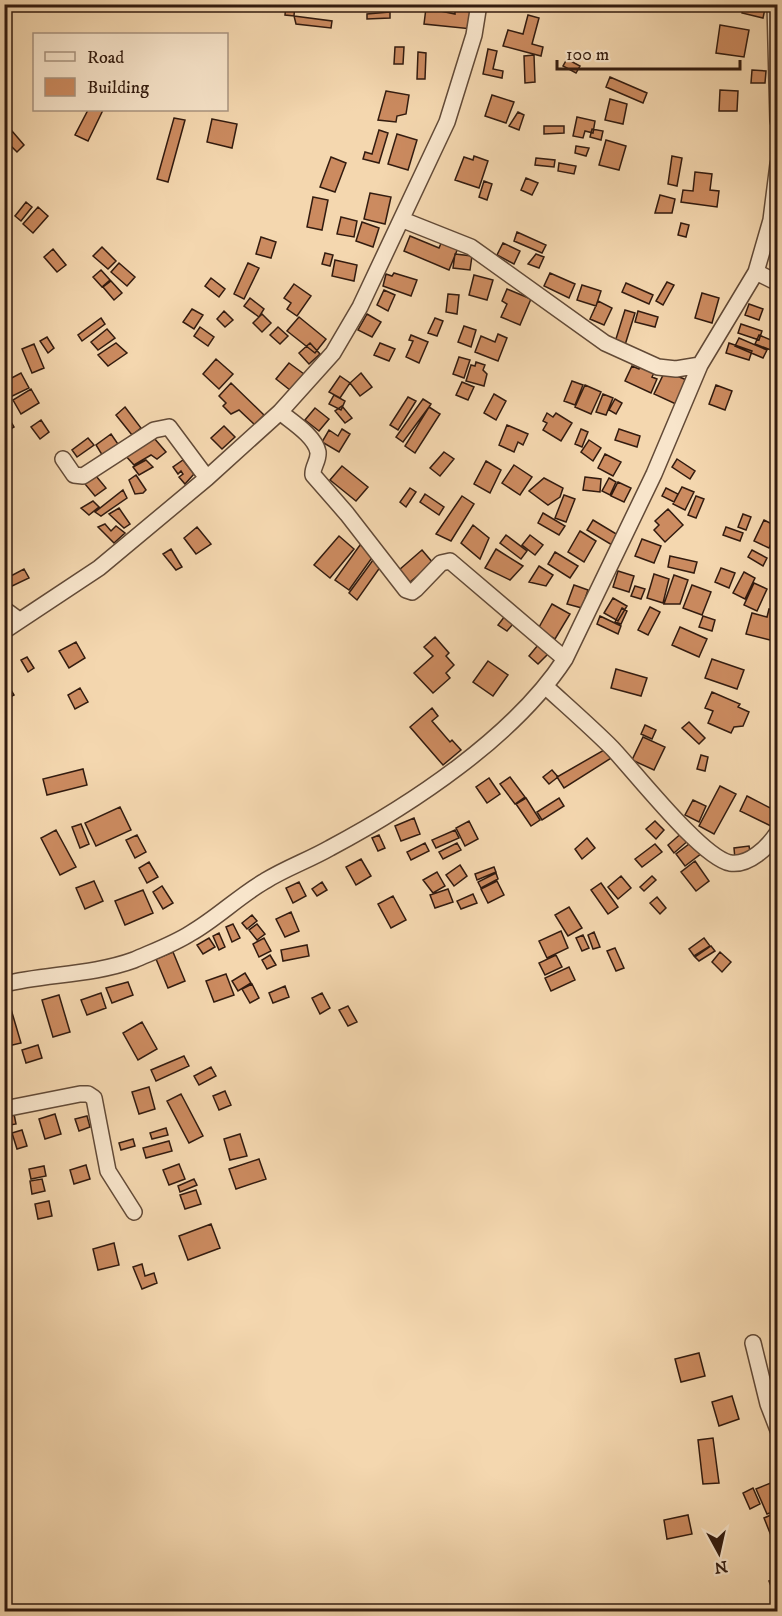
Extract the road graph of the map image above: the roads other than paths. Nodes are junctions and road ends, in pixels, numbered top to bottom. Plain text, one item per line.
1 (479, 4) edge
2 (775, 4) edge
3 (776, 96) edge
4 (777, 120) edge
5 (777, 164) edge
6 (403, 220) junction
7 (756, 272) junction
8 (777, 283) edge
9 (700, 365) junction
10 (280, 412) junction
11 (63, 459) dead end
12 (207, 478) junction
13 (4, 609) edge
14 (19, 620) junction
15 (4, 632) edge
16 (564, 659) junction
17 (545, 686) junction
18 (777, 832) edge
19 (4, 984) edge
20 (4, 1109) edge
21 (134, 1212) dead end
22 (753, 1343) dead end
23 (777, 1430) edge

1 - 6 street
2 - 3 street
3 - 4 street
5 - 7 street
6 - 9 street
6 - 10 street
7 - 8 street
7 - 9 street
9 - 16 street
10 - 12 street
10 - 16 street
11 - 12 street
12 - 14 street
13 - 14 street
14 - 15 street
16 - 17 street
17 - 18 street
17 - 19 street
20 - 21 street
22 - 23 street

